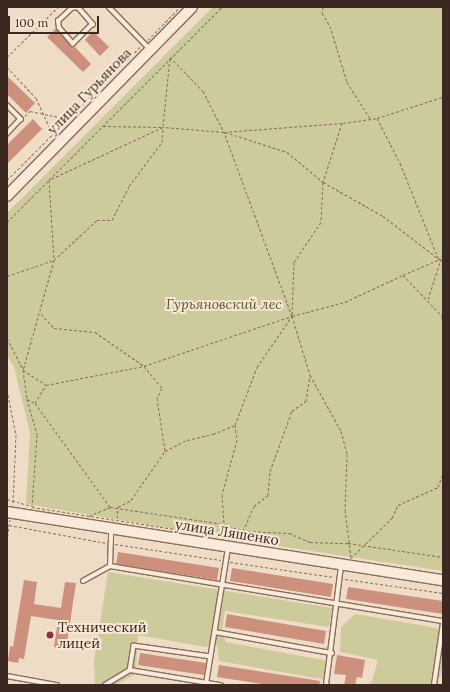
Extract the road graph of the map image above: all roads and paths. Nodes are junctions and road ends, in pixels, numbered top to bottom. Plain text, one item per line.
1 (58, 7) edge
2 (78, 7) edge
3 (109, 7) edge
4 (180, 7) edge
5 (192, 7) edge
6 (222, 7) edge
7 (323, 7) edge
8 (147, 46) junction
9 (7, 57) edge
10 (170, 57) junction
11 (7, 67) edge
12 (443, 97) edge
13 (7, 105) edge
14 (41, 113) junction
15 (377, 118) junction
16 (21, 119) junction
17 (70, 119) junction
18 (371, 121) junction
19 (342, 124) junction
20 (103, 126) junction
21 (163, 126) junction
22 (224, 132) junction
23 (7, 134) edge
24 (53, 135) junction
25 (7, 180) edge
26 (49, 180) junction
27 (323, 182) junction
28 (7, 196) edge
29 (7, 222) edge
30 (443, 253) edge
31 (54, 260) junction
32 (439, 260) junction
33 (443, 262) edge
34 (403, 275) junction
35 (7, 276) edge
36 (428, 300) junction
37 (40, 313) junction
38 (292, 316) junction
39 (443, 325) edge
40 (7, 338) edge
41 (144, 366) junction
42 (23, 370) junction
43 (310, 375) junction
44 (46, 385) junction
45 (7, 390) edge
46 (27, 399) junction
47 (35, 404) junction
48 (235, 425) junction
49 (165, 451) junction
50 (443, 473) edge
51 (7, 499) edge
52 (13, 501) junction
53 (32, 506) junction
54 (110, 507) junction
55 (118, 507) junction
56 (7, 512) edge
57 (88, 516) junction
58 (117, 519) junction
59 (224, 524) junction
60 (10, 525) junction
61 (7, 526) edge
62 (111, 528) junction
63 (243, 531) junction
64 (193, 532) dead end
65 (239, 540) dead end
66 (7, 541) edge
67 (228, 541) junction
68 (348, 543) junction
69 (111, 544) junction
70 (363, 545) junction
71 (443, 557) edge
72 (351, 558) junction
73 (358, 560) dead end
74 (227, 561) junction
75 (342, 561) junction
76 (110, 566) junction
77 (340, 578) junction
78 (443, 580) edge
79 (83, 581) dead end
80 (222, 585) junction
81 (443, 593) edge
82 (337, 605) junction
83 (443, 622) edge
84 (215, 632) junction
85 (332, 653) junction
86 (211, 658) junction
87 (130, 670) junction
88 (7, 676) edge
89 (206, 684) edge
90 (57, 685) edge
91 (105, 685) edge
92 (221, 685) edge
93 (326, 685) edge
94 (434, 685) edge

1 - 9 path
2 - 2 lane
3 - 8 lane
4 - 8 path
5 - 8 main road, улица Гурьянова
6 - 10 path
7 - 18 path
8 - 17 path
8 - 28 main road, улица Гурьянова
10 - 20 path
10 - 21 path
10 - 22 path
11 - 14 path
12 - 15 path
13 - 16 lane
14 - 16 path
14 - 17 path
14 - 24 path
15 - 18 path
15 - 32 path
16 - 23 lane
17 - 24 path
18 - 19 path
19 - 22 path
19 - 27 path
20 - 21 path
20 - 26 path
21 - 22 path
21 - 26 path
21 - 31 path
22 - 27 path
22 - 38 path
24 - 25 path
26 - 29 path
26 - 31 path
27 - 32 path
27 - 38 path
30 - 32 path
31 - 35 path
31 - 37 path
32 - 33 path
32 - 34 path
32 - 36 path
34 - 36 path
34 - 38 path
36 - 39 path
37 - 41 path
37 - 42 path
38 - 41 path
38 - 43 path
38 - 48 path
40 - 42 path
41 - 44 path
41 - 49 path
42 - 44 path
42 - 46 path
43 - 63 path
43 - 68 path
44 - 47 path
45 - 52 path
46 - 47 path
46 - 53 path
47 - 54 path
48 - 49 path
48 - 59 path
49 - 55 path
50 - 70 path
51 - 52 path
52 - 53 path
53 - 57 path
54 - 55 path
54 - 57 path
55 - 58 path
55 - 59 path
56 - 62 main road, улица Ляшенко
57 - 58 path
58 - 64 path
59 - 63 path
59 - 67 path
60 - 61 path
60 - 66 path
60 - 69 path
62 - 67 main road, улица Ляшенко
62 - 69 lane
63 - 67 path
63 - 68 path
65 - 67 path
67 - 74 lane
67 - 75 main road, улица Ляшенко
68 - 70 path
68 - 72 path
69 - 74 path
69 - 76 lane
70 - 71 path
70 - 72 path
72 - 73 path
72 - 75 path
74 - 77 path
74 - 80 lane
75 - 77 lane
75 - 78 main road, улица Ляшенко
76 - 79 lane
76 - 80 lane
77 - 81 path
77 - 82 lane
80 - 82 lane
80 - 84 lane
82 - 83 lane
82 - 85 lane
83 - 94 lane
84 - 85 lane
84 - 86 lane
85 - 93 lane
86 - 87 lane
86 - 89 lane
87 - 89 lane
87 - 91 lane
88 - 90 lane
89 - 92 lane

